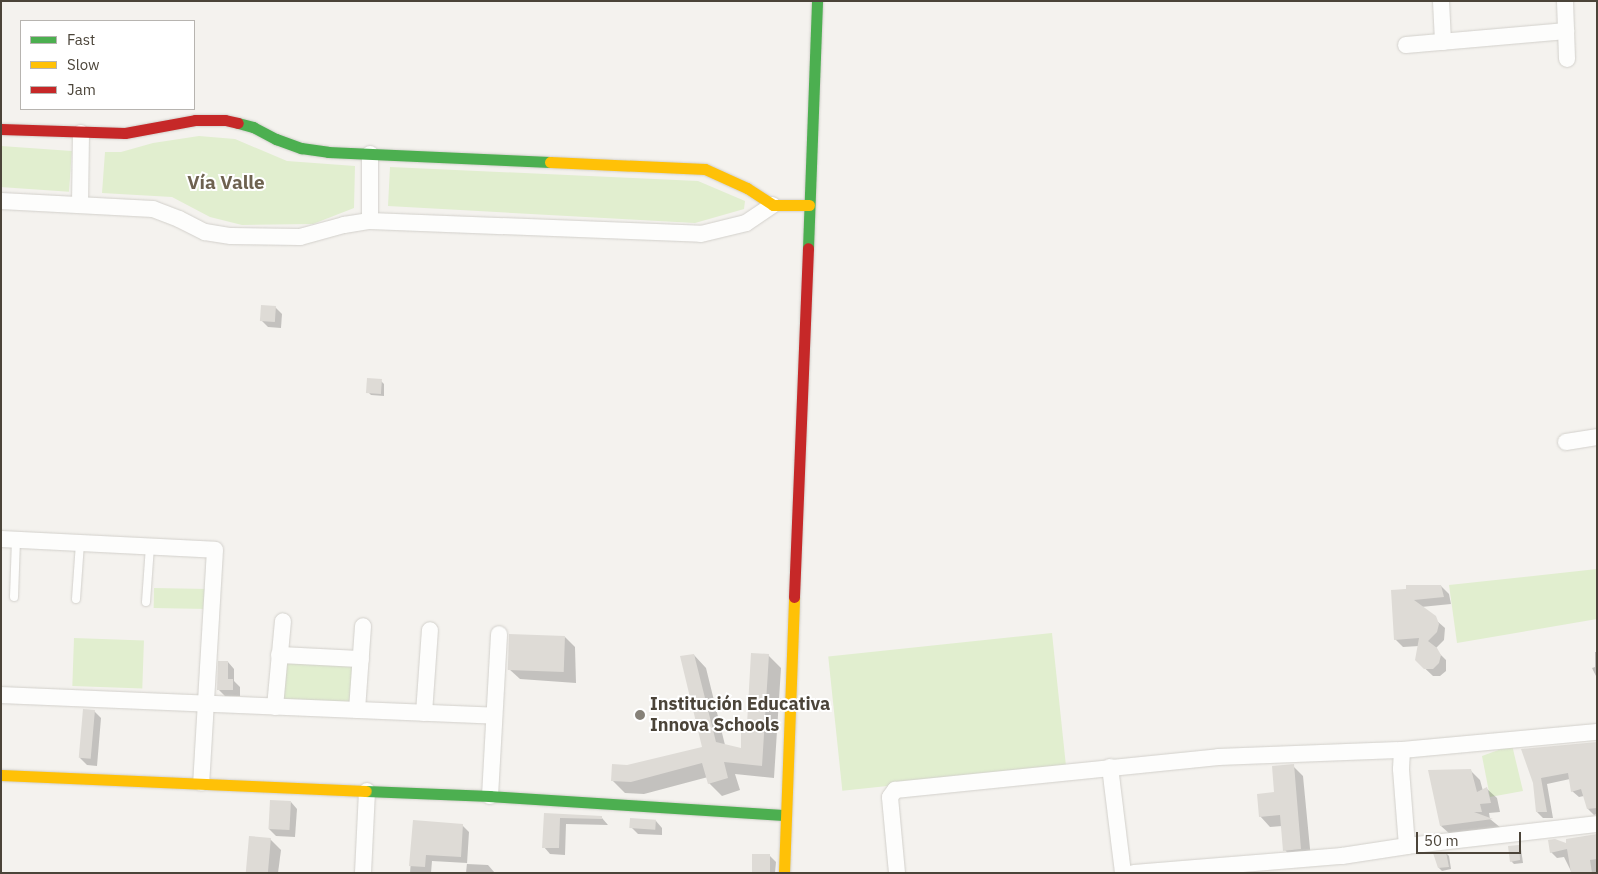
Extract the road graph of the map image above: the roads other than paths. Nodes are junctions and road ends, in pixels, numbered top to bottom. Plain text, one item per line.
1 (817, 1) edge
2 (1441, 1) edge
3 (1566, 1) edge
4 (1566, 31) junction
5 (1443, 42) junction
6 (1406, 45) dead end
7 (1567, 59) dead end
8 (1, 129) edge
9 (81, 133) junction
10 (370, 154) junction
11 (1, 201) edge
12 (80, 205) junction
13 (772, 205) junction
14 (809, 205) junction
15 (370, 221) junction
16 (1597, 437) edge
17 (1566, 442) dead end
18 (8, 539) edge
19 (80, 543) junction
20 (150, 546) junction
21 (14, 596) dead end
22 (76, 599) dead end
23 (146, 602) dead end
24 (282, 621) dead end
25 (363, 626) dead end
26 (430, 630) dead end
27 (499, 634) dead end
28 (279, 655) junction
29 (361, 659) junction
30 (1, 696) edge
31 (206, 704) junction
32 (274, 707) junction
33 (358, 710) junction
34 (424, 713) junction
35 (494, 716) junction
36 (1597, 732) edge
37 (1402, 750) junction
38 (1110, 767) junction
39 (1, 775) edge
40 (201, 784) junction
41 (367, 791) junction
42 (490, 796) junction
43 (785, 815) junction
44 (1597, 824) edge
45 (1407, 846) junction
46 (363, 873) edge
47 (784, 873) edge
48 (897, 873) edge
49 (1123, 873) edge
50 (1134, 873) edge

1 - 14 street
2 - 5 street
3 - 4 street
4 - 5 street
4 - 7 street
5 - 6 street
8 - 9 street
9 - 10 street
9 - 12 street
10 - 13 street
10 - 15 street
11 - 12 street
12 - 15 street
13 - 14 street
13 - 15 street
14 - 43 street
16 - 17 street
18 - 19 street
18 - 21 lane
19 - 20 street
19 - 22 lane
20 - 23 lane
20 - 31 street
24 - 28 street
25 - 29 street
26 - 34 street
27 - 35 street
28 - 29 street
28 - 32 street
29 - 33 street
30 - 31 street
31 - 32 street
31 - 40 street
32 - 33 street
33 - 34 street
34 - 35 street
35 - 42 street
36 - 37 street
37 - 38 street
37 - 45 street
38 - 48 street
38 - 49 street
39 - 40 street
40 - 41 street
41 - 42 street
41 - 46 street
42 - 43 street
43 - 47 street
44 - 45 street
45 - 50 street

